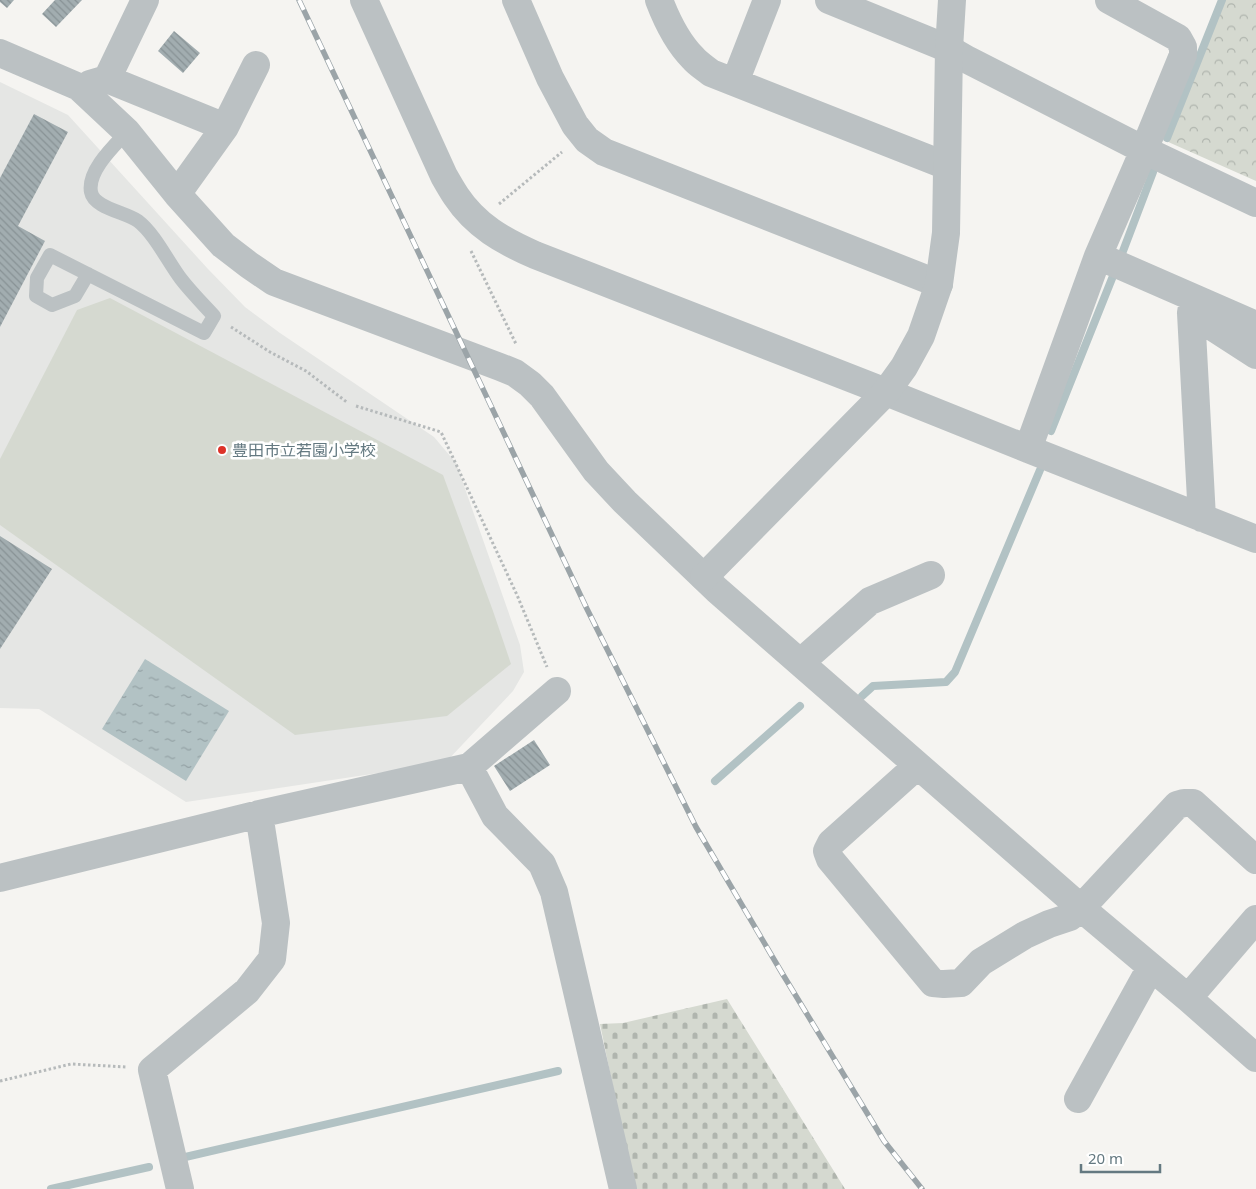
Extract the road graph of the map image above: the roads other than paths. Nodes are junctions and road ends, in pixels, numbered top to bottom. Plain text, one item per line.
1 (145, 0) edge
2 (364, 0) edge
3 (516, 0) edge
4 (659, 0) edge
5 (767, 0) edge
6 (829, 0) edge
7 (952, 0) edge
8 (1109, 0) edge
9 (949, 49) junction
10 (0, 53) edge
11 (256, 65) dead end
12 (107, 79) junction
13 (735, 82) junction
14 (79, 87) junction
15 (225, 127) junction
16 (127, 132) junction
17 (1144, 150) junction
18 (947, 166) junction
19 (177, 194) junction
20 (1256, 203) edge
21 (1098, 256) junction
22 (88, 274) dead end
23 (939, 284) junction
24 (1192, 305) junction
25 (1256, 325) edge
26 (1256, 355) edge
27 (886, 392) junction
28 (1028, 449) junction
29 (1202, 518) junction
30 (1256, 539) edge
31 (931, 575) dead end
32 (704, 577) junction
33 (800, 662) junction
34 (557, 691) road end
35 (917, 766) junction
36 (469, 767) junction
37 (260, 814) junction
38 (1256, 860) edge
39 (0, 878) edge
40 (1080, 908) junction
41 (1256, 919) edge
42 (1151, 967) junction
43 (1188, 998) junction
44 (1256, 1058) edge
45 (1078, 1099) dead end
46 (180, 1189) edge
47 (623, 1189) edge

1 - 12 street
2 - 27 street
3 - 23 street
4 - 13 street
5 - 13 street
6 - 9 street
7 - 9 street
8 - 17 street
9 - 17 street
9 - 18 street
10 - 14 street
11 - 15 street
12 - 14 street
12 - 15 street
13 - 18 street
14 - 16 street
15 - 19 street
16 - 19 street
16 - 22 lane
17 - 20 street
17 - 21 street
18 - 23 street
19 - 32 street
21 - 24 street
21 - 28 street
23 - 27 street
24 - 25 street
24 - 26 street
24 - 29 street
27 - 28 street
27 - 32 street
28 - 29 street
29 - 30 street
31 - 33 street
32 - 33 street
33 - 35 street
34 - 36 street
35 - 40 street
35 - 40 street
36 - 37 street
36 - 47 street
37 - 39 street
37 - 46 street
38 - 40 street
40 - 42 street
41 - 43 street
42 - 43 street
42 - 45 street
43 - 44 street

